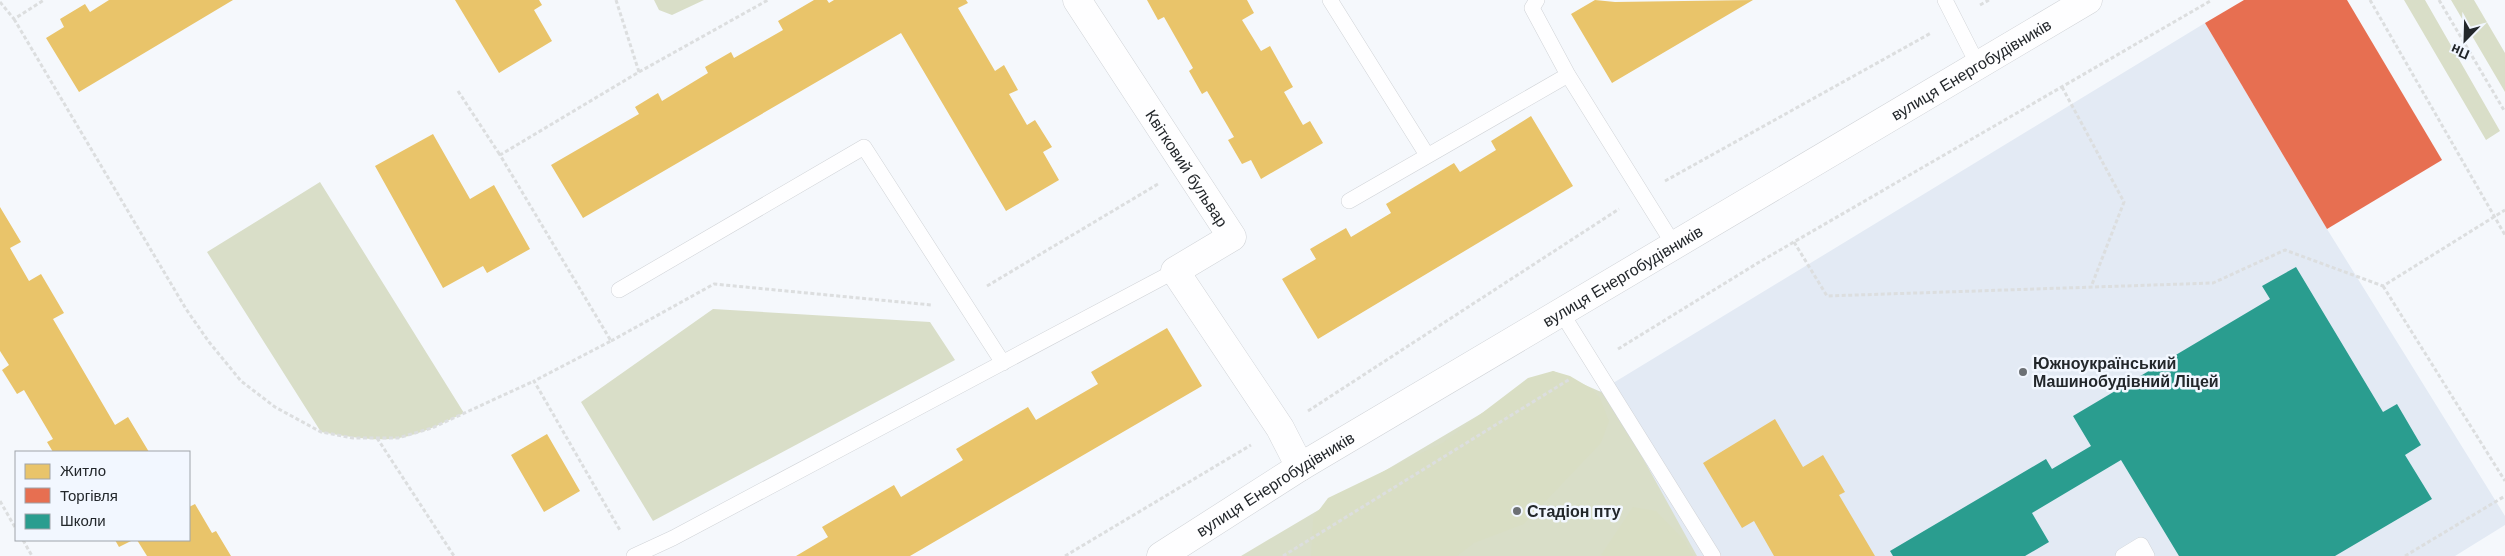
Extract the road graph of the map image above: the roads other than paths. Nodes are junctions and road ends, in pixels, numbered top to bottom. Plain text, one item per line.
1 (1077, 0) edge
2 (1330, 0) edge
3 (1537, 0) edge
4 (1945, 0) edge
5 (2088, 0) edge
6 (1978, 65) junction
7 (1568, 75) junction
8 (1427, 156) junction
9 (1349, 201) dead end
10 (1674, 245) junction
11 (1175, 272) junction
12 (619, 290) dead end
13 (1561, 312) junction
14 (1003, 363) junction
15 (1300, 467) junction
16 (634, 556) edge
17 (1161, 556) edge
18 (1713, 556) edge
19 (2123, 556) edge
20 (2148, 556) edge

1 - 11 street, Квітковий бульвар
2 - 8 lane
3 - 7 lane
4 - 6 lane
5 - 6 street, вулиця Енергобудівників
6 - 10 street, вулиця Енергобудівників
7 - 8 lane
7 - 10 lane
8 - 9 lane
10 - 13 street, вулиця Енергобудівників
11 - 14 lane
11 - 15 street
12 - 14 lane
13 - 15 street, вулиця Енергобудівників
13 - 18 lane
14 - 16 lane
15 - 17 street, вулиця Енергобудівників
19 - 20 lane

